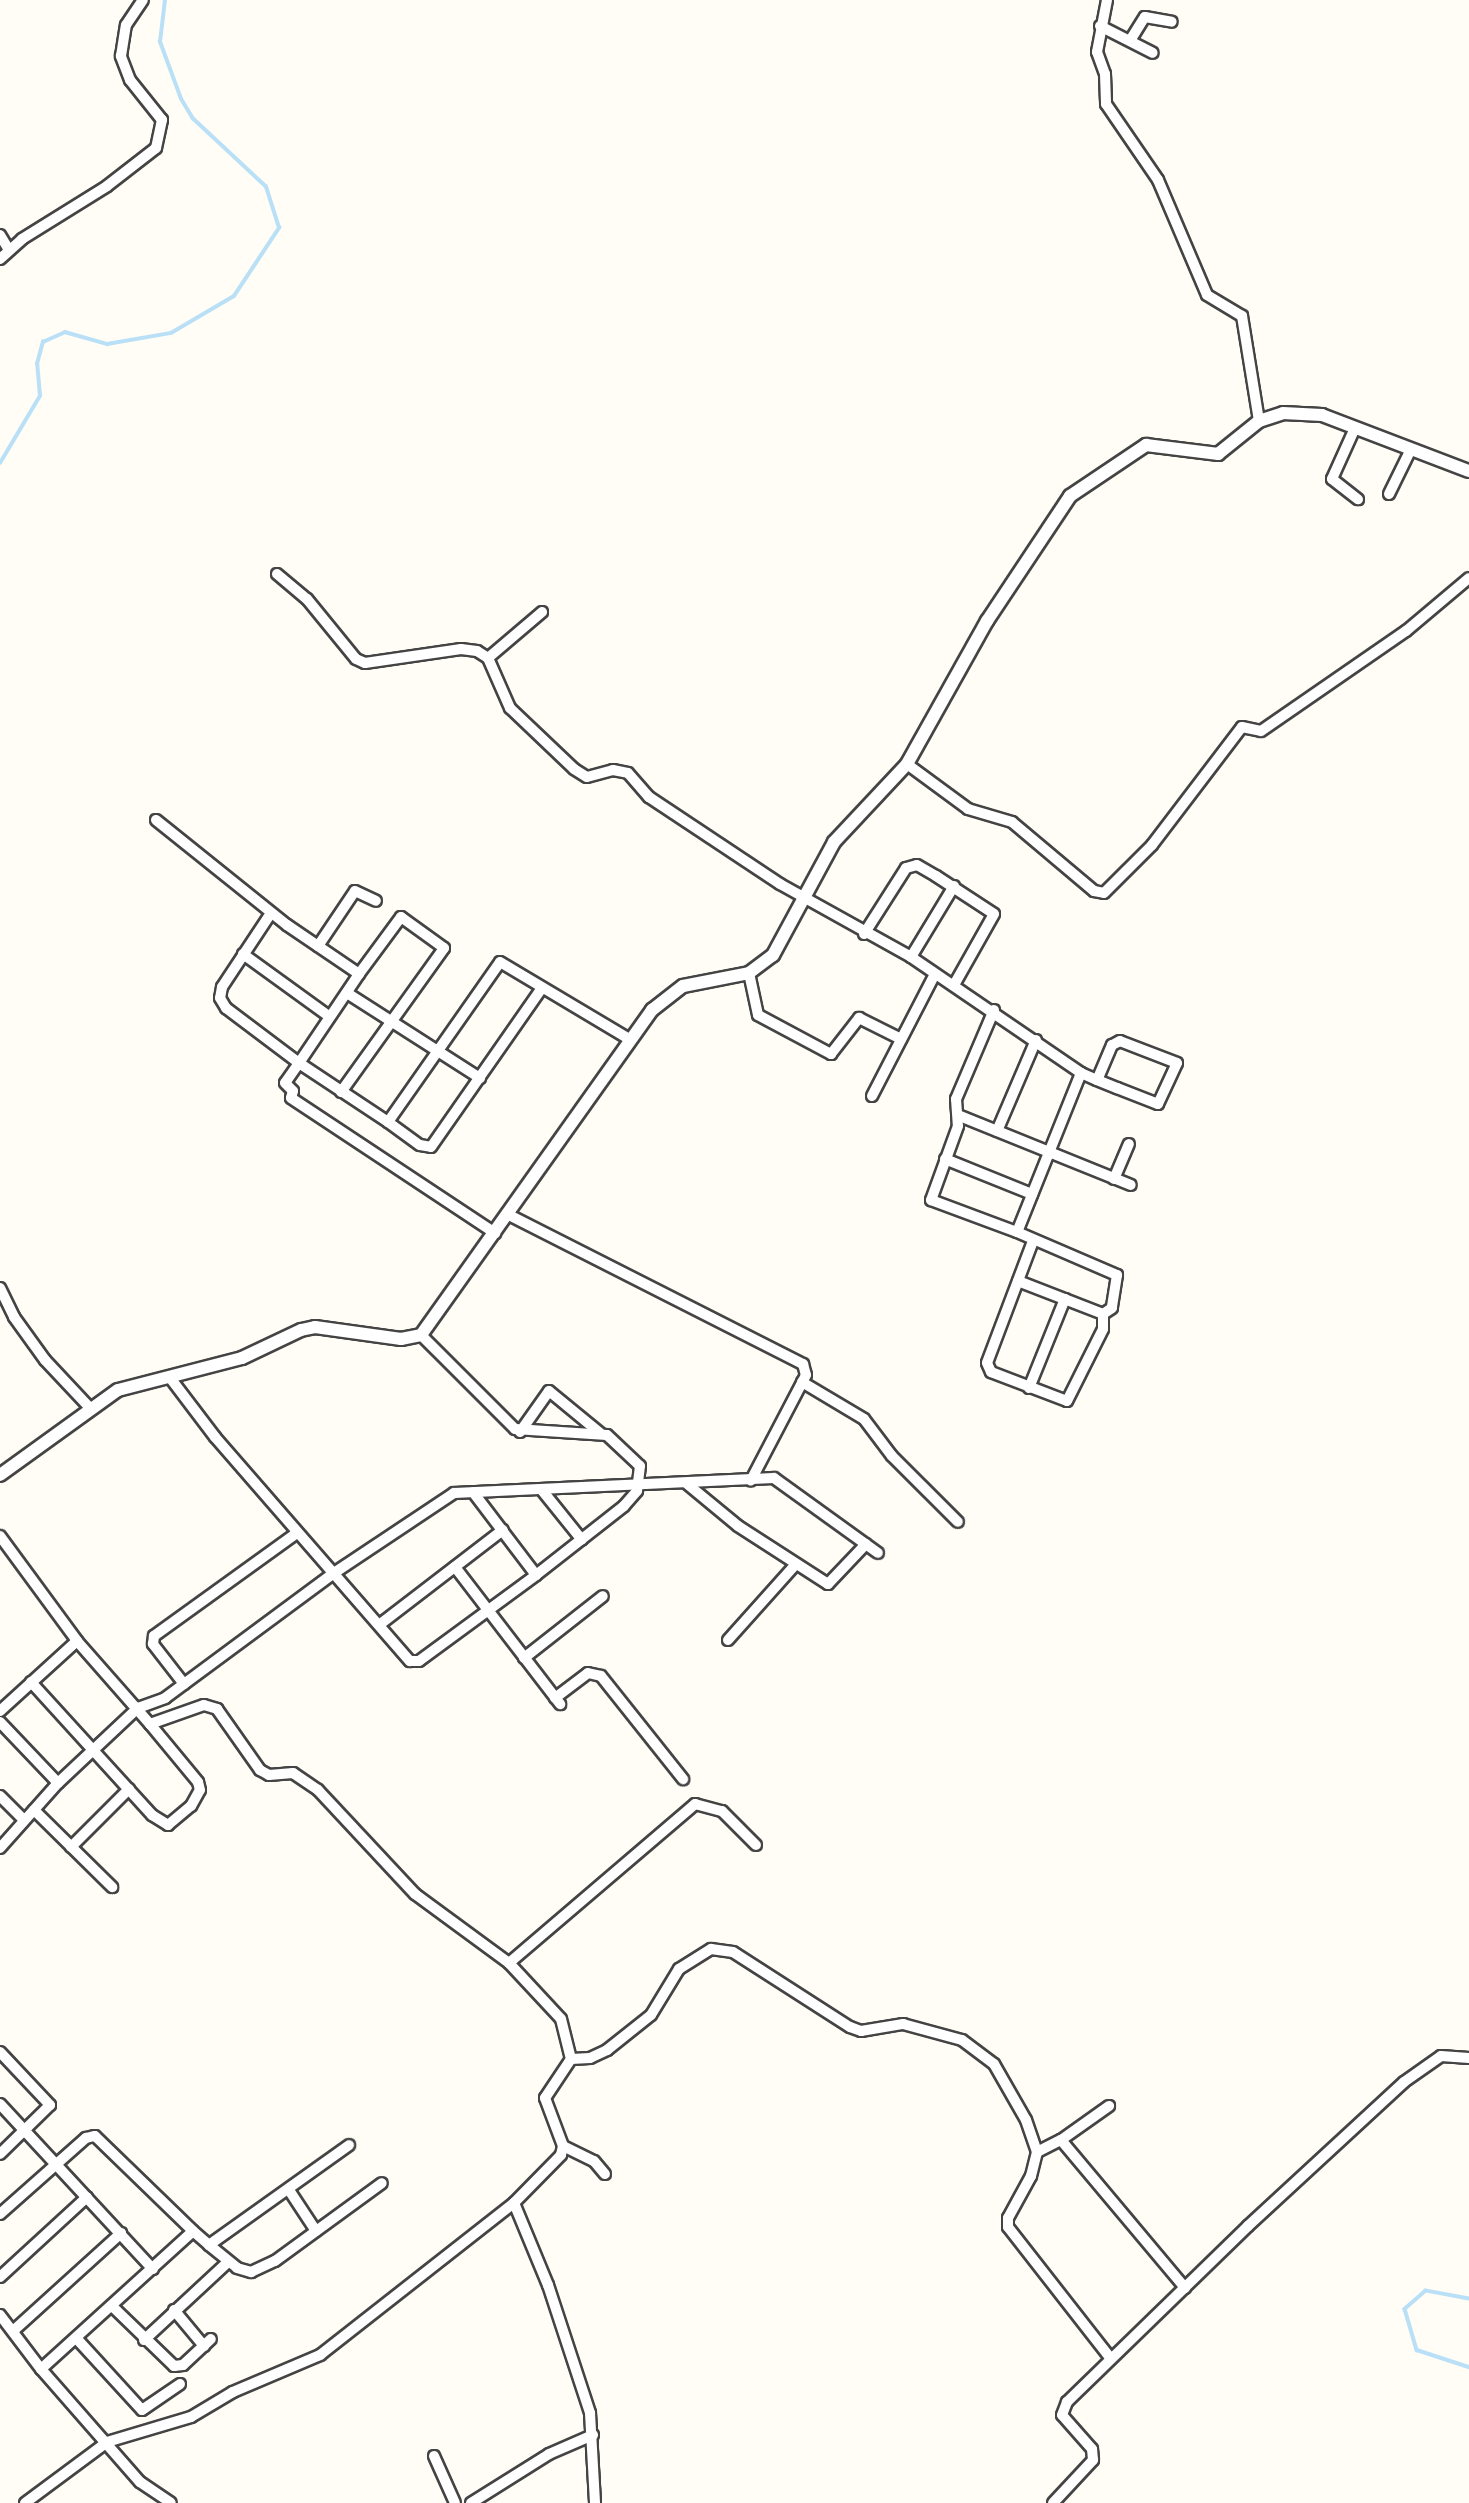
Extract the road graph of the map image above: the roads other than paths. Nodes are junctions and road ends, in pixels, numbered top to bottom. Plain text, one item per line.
1 (143, 0) edge
2 (1107, 0) edge
3 (1172, 22) dead end
4 (1100, 26) junction
5 (1131, 39) junction
6 (1153, 53) dead end
7 (0, 234) edge
8 (9, 250) junction
9 (0, 260) edge
10 (1259, 421) junction
11 (1355, 428) junction
12 (1411, 449) junction
13 (1469, 471) edge
14 (1389, 494) dead end
15 (1358, 499) dead end
16 (277, 573) dead end
17 (1469, 578) edge
18 (542, 612) dead end
19 (488, 658) junction
20 (907, 764) junction
21 (156, 820) dead end
22 (954, 886) junction
23 (803, 898) junction
24 (376, 901) dead end
25 (271, 913) junction
26 (864, 934) junction
27 (318, 946) junction
28 (243, 954) junction
29 (911, 957) junction
30 (749, 973) junction
31 (359, 974) junction
32 (935, 974) junction
33 (954, 985) junction
34 (542, 988) junction
35 (347, 993) junction
36 (994, 1010) junction
37 (330, 1017) junction
38 (393, 1024) junction
39 (901, 1039) junction
40 (631, 1040) junction
41 (1036, 1040) junction
42 (438, 1050) junction
43 (299, 1063) junction
44 (1081, 1073) junction
45 (480, 1078) junction
46 (1097, 1080) junction
47 (341, 1093) junction
48 (872, 1096) dead end
49 (960, 1116) junction
50 (388, 1122) junction
51 (997, 1131) junction
52 (1129, 1144) dead end
53 (1049, 1152) junction
54 (946, 1159) junction
55 (1114, 1179) junction
56 (1131, 1185) dead end
57 (1032, 1194) junction
58 (509, 1215) junction
59 (1017, 1232) junction
60 (495, 1233) junction
61 (1033, 1241) junction
62 (1018, 1282) junction
63 (0, 1288) edge
64 (1065, 1300) junction
65 (1103, 1314) junction
66 (421, 1335) junction
67 (171, 1378) junction
68 (802, 1382) junction
69 (1028, 1388) junction
70 (90, 1408) junction
71 (520, 1432) junction
72 (600, 1433) junction
73 (0, 1475) edge
74 (751, 1479) junction
75 (686, 1483) junction
76 (638, 1484) junction
77 (541, 1489) junction
78 (473, 1492) junction
79 (958, 1521) dead end
80 (503, 1530) junction
81 (297, 1533) junction
82 (0, 1536) edge
83 (582, 1540) junction
84 (866, 1544) junction
85 (878, 1553) dead end
86 (796, 1564) junction
87 (455, 1567) junction
88 (334, 1573) junction
89 (536, 1575) junction
90 (603, 1596) dead end
91 (490, 1610) junction
92 (379, 1625) junction
93 (728, 1640) dead end
94 (76, 1641) junction
95 (524, 1658) junction
96 (31, 1682) junction
97 (184, 1684) junction
98 (138, 1708) junction
99 (0, 1711) edge
100 (0, 1722) edge
101 (150, 1724) junction
102 (93, 1749) junction
103 (683, 1779) dead end
104 (58, 1783) junction
105 (129, 1789) junction
106 (0, 1796) edge
107 (34, 1810) junction
108 (24, 1820) junction
109 (757, 1845) dead end
110 (71, 1847) junction
111 (0, 1849) edge
112 (112, 1886) dead end
113 (509, 1963) junction
114 (0, 2052) edge
115 (1469, 2058) edge
116 (571, 2059) junction
117 (0, 2104) edge
118 (1109, 2106) dead end
119 (26, 2131) junction
120 (1061, 2140) junction
121 (349, 2145) dead end
122 (562, 2146) junction
123 (1037, 2152) junction
124 (0, 2154) edge
125 (57, 2164) junction
126 (605, 2174) dead end
127 (382, 2183) dead end
128 (289, 2190) junction
129 (87, 2197) junction
130 (514, 2203) junction
131 (0, 2214) edge
132 (193, 2231) junction
133 (316, 2231) junction
134 (121, 2233) junction
135 (209, 2245) junction
136 (228, 2262) junction
137 (153, 2269) junction
138 (0, 2277) edge
139 (1185, 2288) junction
140 (113, 2307) junction
141 (174, 2310) junction
142 (0, 2315) edge
143 (13, 2331) junction
144 (77, 2340) junction
145 (144, 2340) junction
146 (1111, 2359) junction
147 (41, 2369) junction
148 (180, 2384) dead end
149 (593, 2435) junction
150 (107, 2442) junction
151 (434, 2456) dead end
152 (25, 2503) edge
153 (172, 2503) edge
154 (455, 2503) edge
155 (471, 2503) edge
156 (595, 2503) edge
157 (1053, 2503) edge

1 - 8 street
2 - 4 street
3 - 5 street
4 - 5 street
4 - 10 street
5 - 6 street
7 - 8 street
8 - 9 street
10 - 11 street
10 - 20 street
11 - 12 street
11 - 15 street
12 - 13 street
12 - 14 street
16 - 19 street
17 - 20 street
18 - 19 street
19 - 23 street
20 - 23 street
21 - 25 street
22 - 26 street
22 - 29 street
22 - 33 street
23 - 26 street
23 - 30 street
24 - 27 street
25 - 27 street
25 - 28 street
26 - 29 street
27 - 31 street
28 - 37 street
28 - 43 street
29 - 32 street
30 - 39 street
30 - 40 street
31 - 35 street
31 - 38 street
32 - 33 street
32 - 39 street
33 - 36 street
34 - 40 street
34 - 42 street
34 - 45 street
35 - 37 street
35 - 38 street
36 - 41 street
36 - 49 street
37 - 43 street
38 - 42 street
38 - 47 street
39 - 48 street
40 - 58 street
41 - 44 street
41 - 51 street
42 - 45 street
42 - 50 street
43 - 47 street
43 - 60 street
44 - 46 street
44 - 53 street
45 - 50 street
46 - 46 street
47 - 50 street
49 - 51 street
49 - 54 street
51 - 53 street
52 - 55 street
53 - 55 street
53 - 57 street
54 - 57 street
54 - 59 street
55 - 56 street
57 - 59 street
58 - 60 street
58 - 68 street
59 - 61 street
60 - 66 street
61 - 62 street
61 - 65 street
62 - 64 street
62 - 69 street
63 - 70 street
64 - 65 street
64 - 69 street
65 - 69 street
66 - 67 street
66 - 71 street
67 - 70 street
67 - 81 street
68 - 74 street
68 - 79 street
70 - 73 street
71 - 72 street
71 - 72 street
72 - 76 street
74 - 75 street
74 - 84 street
75 - 76 street
75 - 86 street
76 - 77 street
76 - 83 street
77 - 78 street
77 - 83 street
78 - 80 street
78 - 88 street
80 - 87 street
80 - 89 street
81 - 88 street
81 - 97 street
82 - 94 street
83 - 89 street
84 - 85 street
84 - 86 street
86 - 93 street
87 - 91 street
87 - 92 street
88 - 92 street
88 - 97 street
89 - 91 street
90 - 95 street
91 - 92 street
91 - 95 street
94 - 96 street
94 - 98 street
95 - 103 street
96 - 99 street
96 - 102 street
97 - 98 street
98 - 101 street
98 - 102 street
100 - 104 street
101 - 105 street
101 - 113 street
102 - 104 street
102 - 105 street
104 - 107 street
105 - 110 street
106 - 108 street
107 - 108 street
107 - 110 street
108 - 111 street
109 - 113 street
110 - 112 street
113 - 116 street
114 - 119 street
115 - 139 street
116 - 122 street
116 - 123 street
117 - 119 street
118 - 120 street
119 - 124 street
119 - 125 street
120 - 123 street
120 - 139 street
121 - 128 street
122 - 126 street
122 - 130 street
123 - 146 street
125 - 129 street
125 - 131 street
125 - 132 street
127 - 133 street
128 - 133 street
128 - 135 street
129 - 134 street
129 - 138 street
130 - 149 street
130 - 150 street
132 - 135 street
132 - 137 street
133 - 136 street
134 - 137 street
134 - 143 street
135 - 136 street
136 - 141 street
137 - 140 street
139 - 146 street
140 - 144 street
140 - 145 street
141 - 145 street
141 - 145 street
142 - 143 street
143 - 147 street
144 - 147 street
144 - 148 street
146 - 157 street
147 - 150 street
149 - 155 street
149 - 156 street
150 - 152 street
150 - 153 street
151 - 154 street

